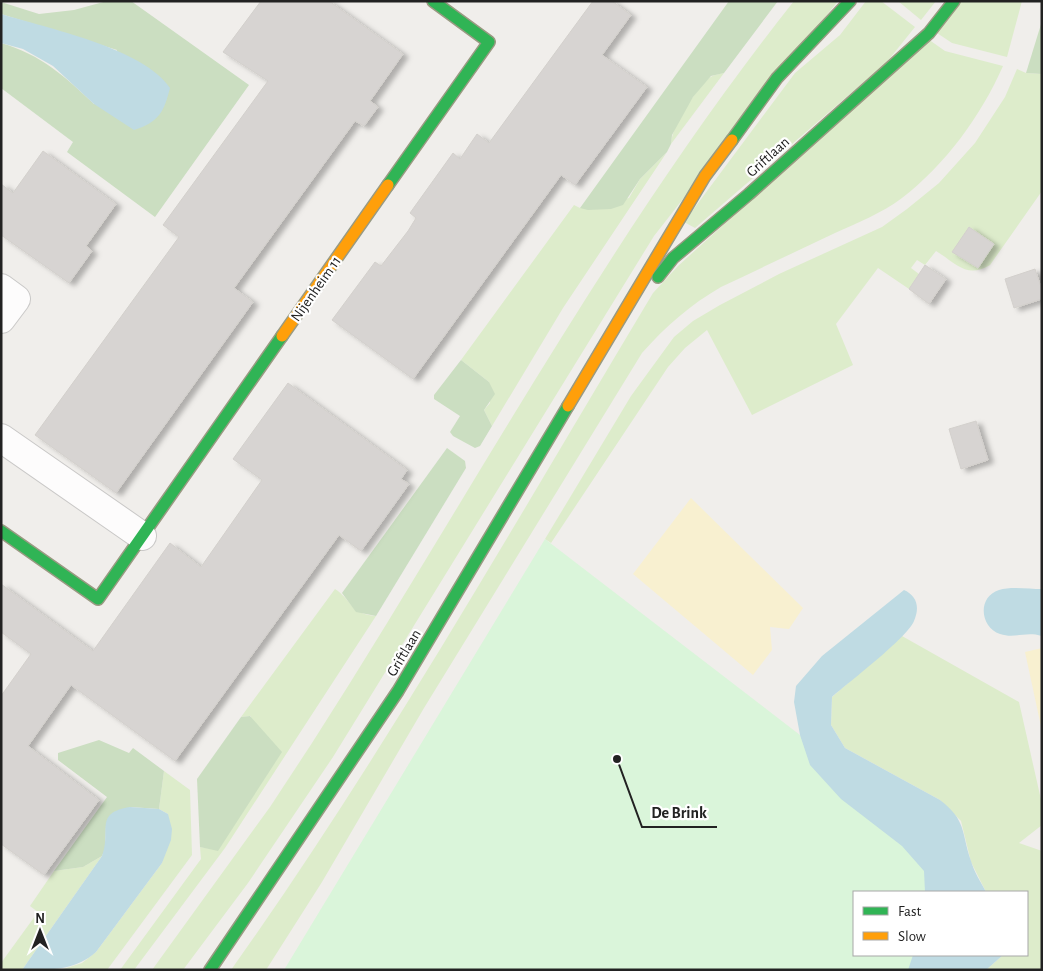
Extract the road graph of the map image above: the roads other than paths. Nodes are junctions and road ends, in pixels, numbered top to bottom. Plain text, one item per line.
1 (433, 1) edge
2 (850, 1) edge
3 (954, 1) edge
4 (1, 288) edge
5 (1, 319) edge
6 (607, 340) junction
7 (1, 438) edge
8 (1, 531) edge
9 (142, 536) junction
10 (210, 970) edge

1 - 9 street, Nijenheim 11
2 - 6 street, Griftlaan
3 - 6 street, Griftlaan
4 - 5 street
6 - 10 street, Griftlaan
7 - 9 street
8 - 9 street, Nijenheim 11

